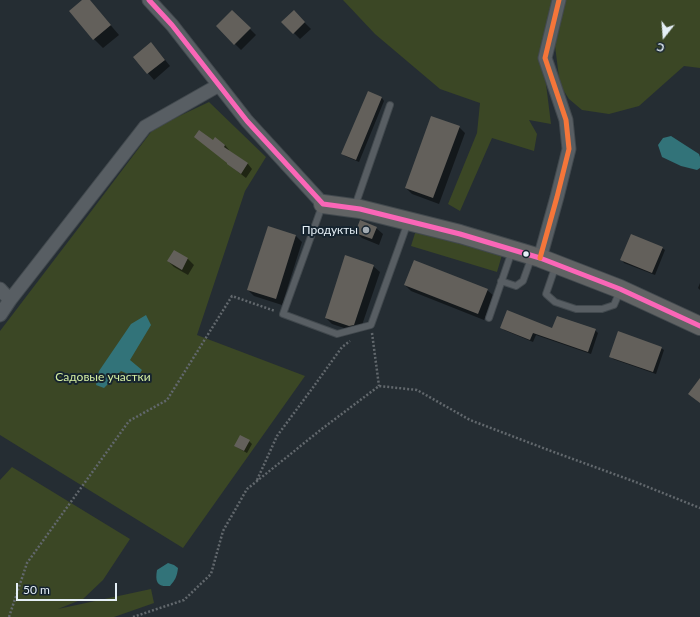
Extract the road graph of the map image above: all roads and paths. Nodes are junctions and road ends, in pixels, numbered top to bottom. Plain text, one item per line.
1 (149, 0) edge
2 (559, 0) edge
3 (219, 85) junction
4 (390, 105) dead end
5 (323, 204) junction
6 (354, 208) junction
7 (408, 221) junction
8 (512, 249) junction
9 (543, 259) junction
10 (502, 281) junction
11 (0, 289) edge
12 (620, 289) junction
13 (10, 300) junction
14 (283, 314) junction
15 (0, 315) edge
16 (489, 318) dead end
17 (371, 325) junction
18 (700, 326) edge
19 (380, 386) junction
20 (257, 481) junction
21 (700, 508) edge
22 (10, 617) edge
23 (133, 617) edge

1 - 3 street
2 - 9 street
3 - 5 street
3 - 13 street
4 - 6 lane
5 - 6 street
5 - 14 lane
6 - 7 street
7 - 8 street
7 - 17 lane
8 - 9 street
8 - 10 lane
9 - 10 lane
9 - 12 street
9 - 12 lane
10 - 16 lane
11 - 13 street
12 - 18 street
13 - 15 street
14 - 17 lane
14 - 22 path
17 - 19 path
17 - 20 path
19 - 20 path
19 - 21 path
20 - 23 path

